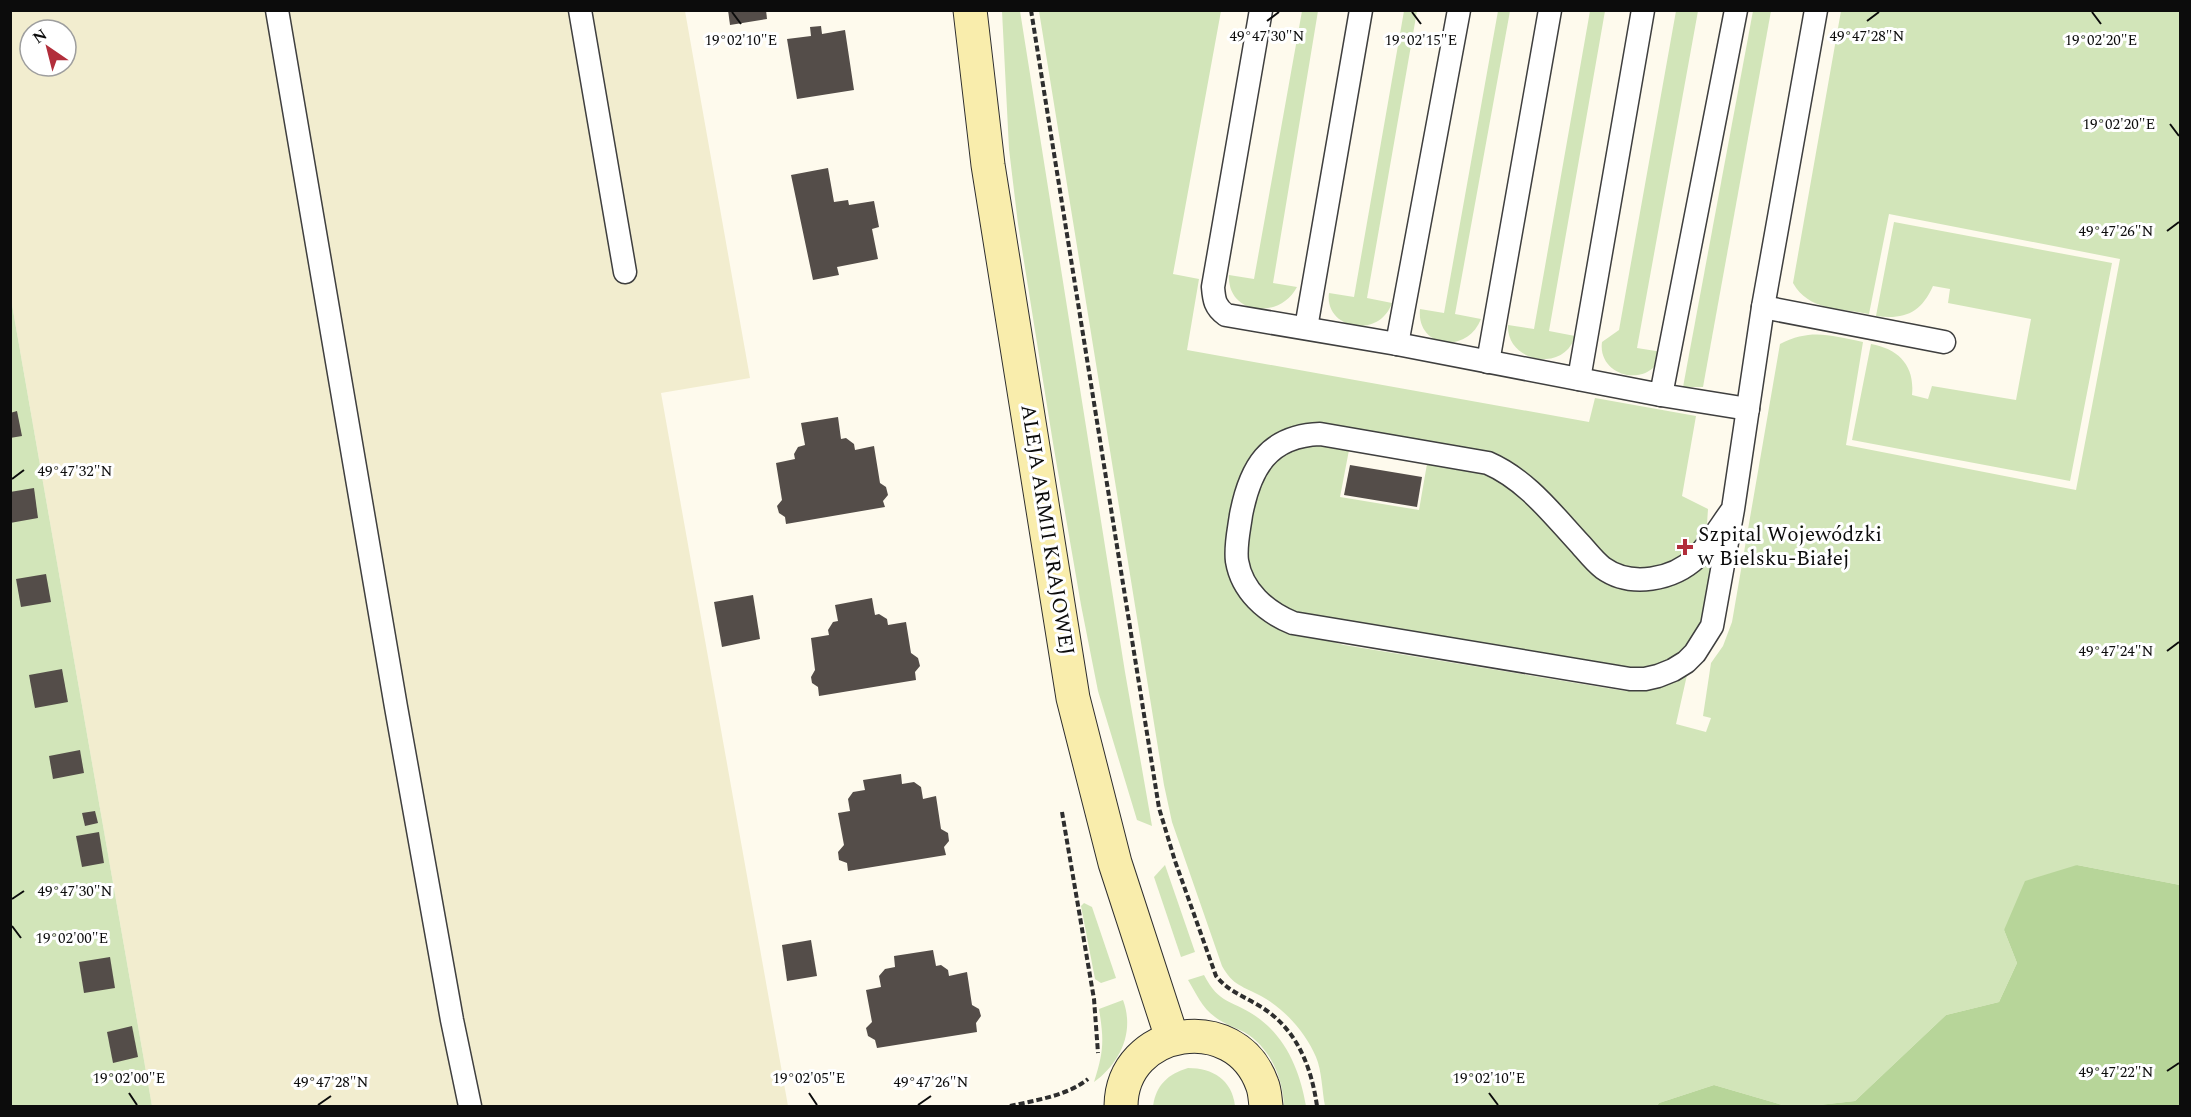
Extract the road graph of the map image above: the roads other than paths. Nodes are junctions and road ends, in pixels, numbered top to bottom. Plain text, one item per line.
1 (276, 10) edge
2 (579, 10) edge
3 (970, 10) edge
4 (1262, 10) edge
5 (1361, 10) edge
6 (1459, 10) edge
7 (1550, 10) edge
8 (1643, 10) edge
9 (1736, 10) edge
10 (1816, 10) edge
11 (625, 272) dead end
12 (1763, 308) junction
13 (1306, 328) junction
14 (1944, 342) dead end
15 (1397, 344) junction
16 (1488, 362) junction
17 (1579, 379) junction
18 (1661, 395) junction
19 (1748, 409) junction
20 (1733, 509) junction
21 (1172, 1038) junction
22 (470, 1107) edge
23 (1121, 1107) edge
24 (1266, 1107) edge

1 - 22 lane
2 - 11 lane
3 - 21 street, ALEJA ARMII KRAJOWEJ
4 - 13 lane
5 - 13 lane
6 - 15 lane
7 - 16 lane
8 - 17 lane
9 - 18 lane
10 - 12 lane
12 - 14 lane
12 - 19 lane
13 - 15 lane
15 - 16 lane
16 - 17 lane
17 - 18 lane
18 - 19 lane
19 - 20 lane
20 - 20 lane
21 - 23 street
21 - 24 street

